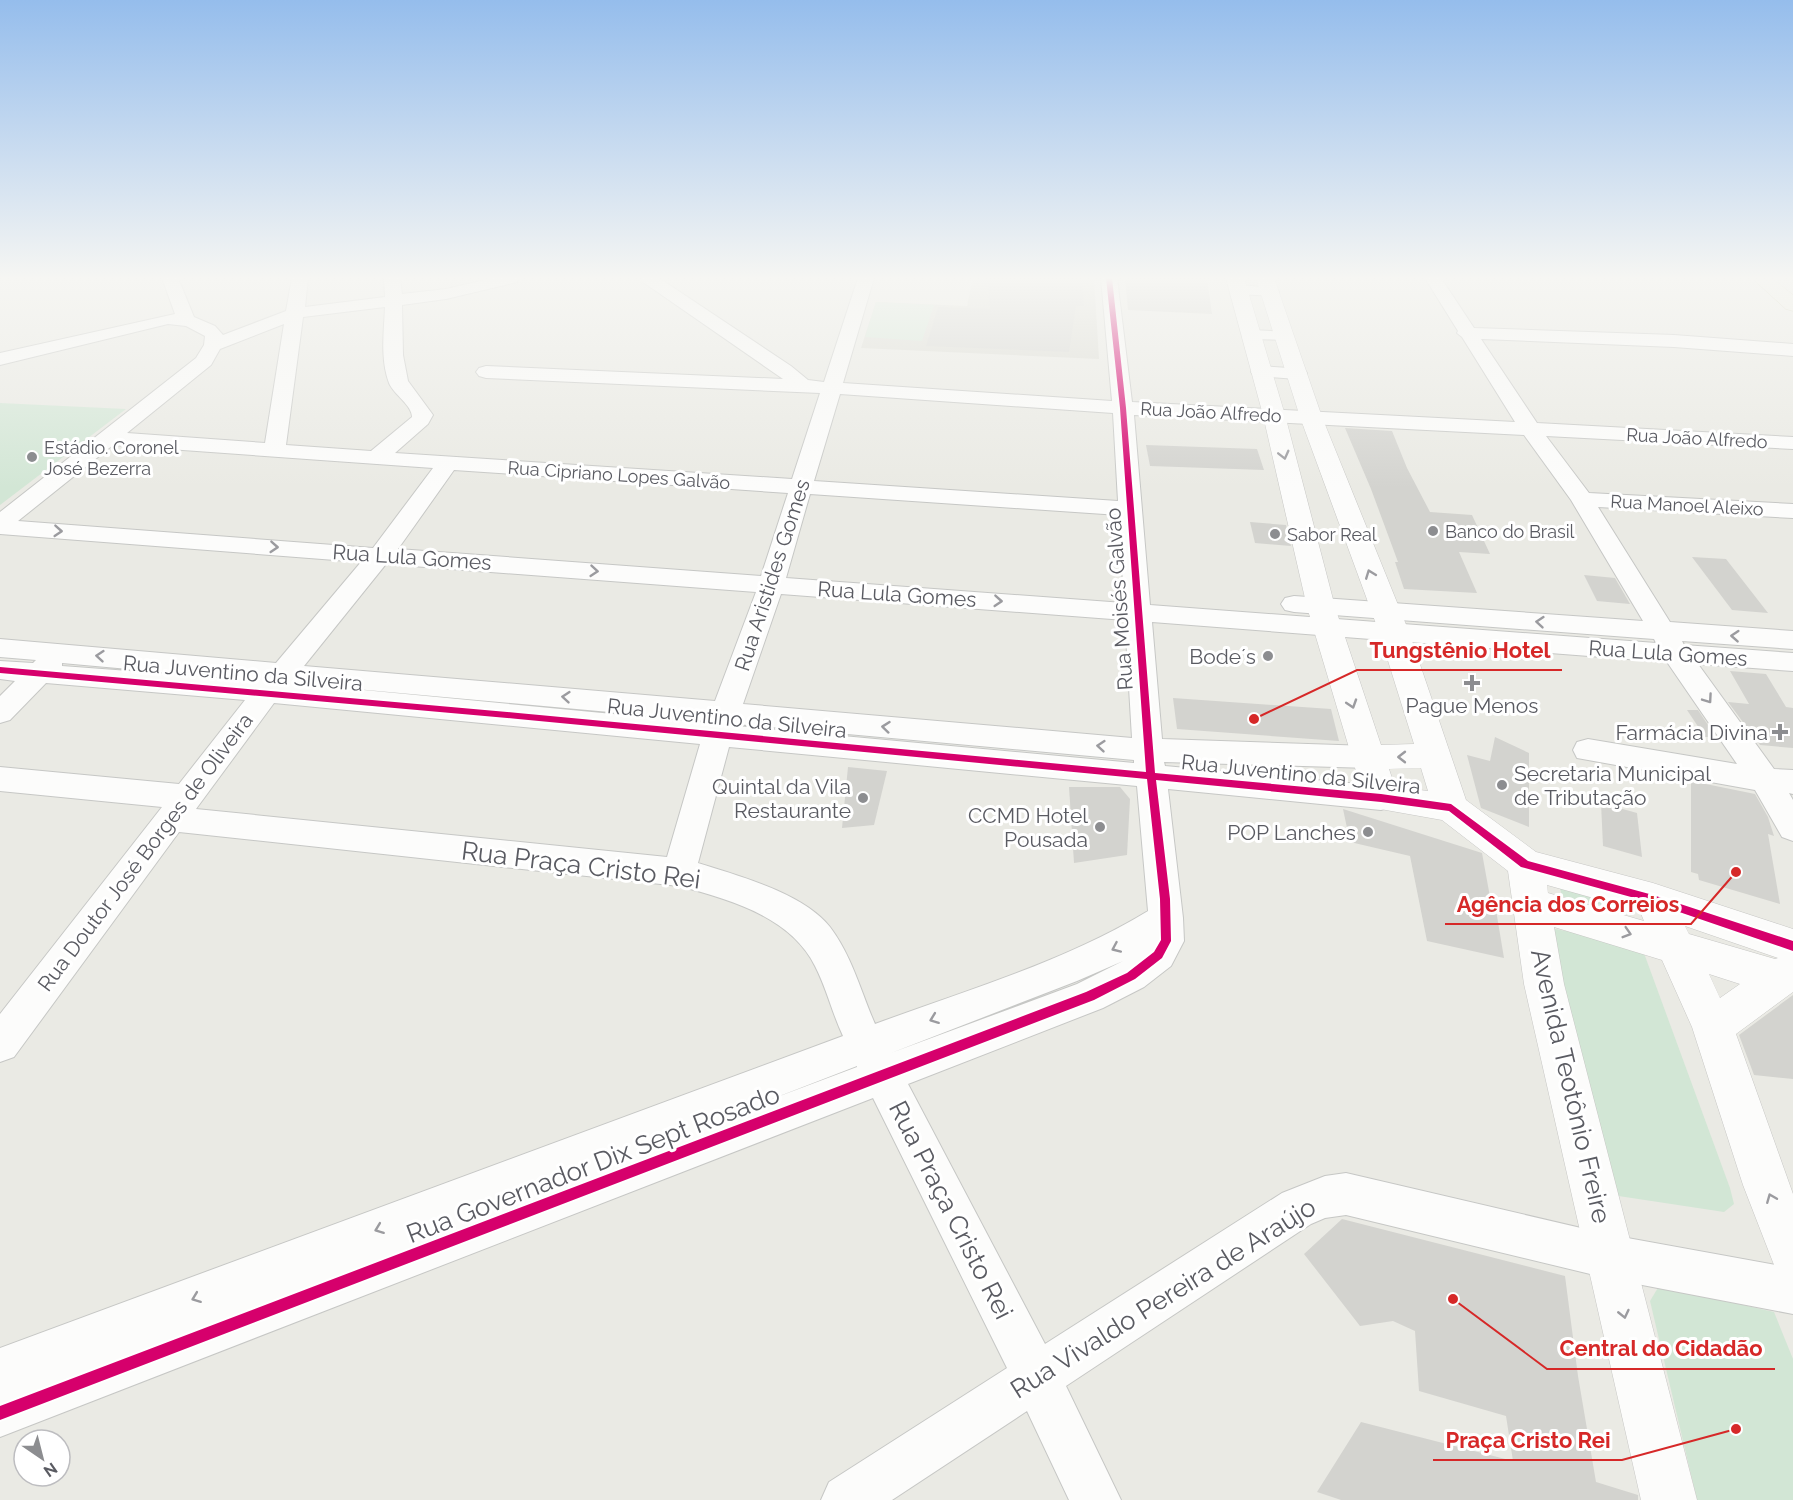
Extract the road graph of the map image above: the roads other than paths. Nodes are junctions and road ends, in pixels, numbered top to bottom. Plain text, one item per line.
1 (51, 348) edge
2 (211, 348) edge
3 (291, 348) edge
4 (393, 348) edge
5 (752, 348) edge
6 (845, 348) edge
7 (1117, 348) edge
8 (1255, 348) edge
9 (1288, 348) edge
10 (1477, 348) edge
11 (1767, 348) edge
12 (1793, 350) edge
13 (0, 359) edge
14 (486, 372) dead end
15 (1262, 372) junction
16 (1297, 373) junction
17 (803, 386) junction
18 (833, 388) junction
19 (1123, 408) junction
20 (1274, 414) junction
21 (1311, 417) junction
22 (1530, 429) junction
23 (109, 438) junction
24 (1793, 442) edge
25 (275, 449) junction
26 (376, 458) junction
27 (448, 463) junction
28 (801, 487) junction
29 (1582, 499) junction
30 (1130, 509) junction
31 (1793, 511) edge
32 (6, 520) edge
33 (388, 545) junction
34 (774, 576) junction
35 (1137, 601) junction
36 (1325, 617) junction
37 (1389, 621) junction
38 (1793, 640) edge
39 (1671, 643) junction
40 (0, 648) edge
41 (60, 653) junction
42 (1793, 662) edge
43 (0, 670) edge
44 (39, 673) junction
45 (276, 682) junction
46 (0, 713) edge
47 (723, 723) junction
48 (1588, 750) dead end
49 (1435, 756) junction
50 (1369, 757) junction
51 (1149, 763) junction
52 (0, 778) edge
53 (1779, 781) edge
54 (1381, 798) junction
55 (179, 808) junction
56 (1451, 808) junction
57 (1793, 828) edge
58 (679, 872) junction
59 (1528, 884) junction
60 (1653, 899) junction
61 (1166, 918) joint
62 (1674, 948) junction
63 (1788, 965) edge
64 (1713, 1027) junction
65 (0, 1044) edge
66 (874, 1060) junction
67 (1793, 1253) edge
68 (1611, 1257) junction
69 (1793, 1291) edge
70 (0, 1372) edge
71 (1036, 1376) junction
72 (0, 1413) edge
73 (847, 1500) edge
74 (1095, 1500) edge
75 (1669, 1500) edge

1 - 13 street
2 - 23 street
3 - 25 street
4 - 26 street
5 - 17 street
6 - 18 street, Rua Aristides Gomes
7 - 19 street, Rua Moisés Galvão
8 - 15 street
9 - 16 street
10 - 22 street
11 - 12 street
14 - 17 street, Rua João Alfredo
15 - 16 street
15 - 20 street
16 - 21 street
17 - 18 street, Rua João Alfredo
18 - 19 street, Rua João Alfredo
18 - 28 street, Rua Aristides Gomes
19 - 20 street, Rua João Alfredo
19 - 30 street, Rua Moisés Galvão
20 - 21 street, Rua João Alfredo
20 -> 36 street
21 - 22 street, Rua João Alfredo
37 -> 21 street
22 - 24 street, Rua João Alfredo
22 - 29 street
23 - 25 street, Rua Cipriano Lopes Galvão
23 - 32 street
25 - 26 street, Rua Cipriano Lopes Galvão
26 - 27 street, Rua Cipriano Lopes Galvão
27 - 28 street, Rua Cipriano Lopes Galvão
27 - 33 street, Rua Doutor José Borges de Oliveira
28 - 30 street, Rua Cipriano Lopes Galvão
28 - 34 street, Rua Aristides Gomes
29 - 31 street, Rua Manoel Aleixo
29 - 39 street
30 - 35 street, Rua Moisés Galvão
32 - 33 street, Rua Lula Gomes
33 - 34 street, Rua Lula Gomes
33 - 45 street, Rua Doutor José Borges de Oliveira
34 - 35 street, Rua Lula Gomes
34 - 47 street, Rua Aristides Gomes
35 - 36 street, Rua Lula Gomes
35 - 51 street, Rua Moisés Galvão
36 - 37 street, Rua Lula Gomes
36 -> 50 street
37 - 39 street, Rua Lula Gomes
37 - 49 street
38 -> 39 street
39 - 42 street, Rua Lula Gomes
39 -> 53 street
40 - 41 street, Rua Juventino da Silveira
41 - 44 street
45 -> 41 street, Rua Juventino da Silveira
43 - 44 street, Rua Juventino da Silveira
44 - 45 street, Rua Juventino da Silveira
44 - 46 street
45 - 47 street, Rua Juventino da Silveira
45 - 55 street, Rua Doutor José Borges de Oliveira
47 - 51 street, Rua Juventino da Silveira
47 - 58 street, Rua Aristides Gomes
48 - 53 street
49 -> 50 street, Rua Juventino da Silveira
49 - 56 street
50 - 51 street, Rua Juventino da Silveira
50 - 54 street
51 - 54 street, Rua Juventino da Silveira
51 - 61 street, Rua Moisés Galvão
52 - 55 street, Rua Praça Cristo Rei
53 - 57 street
54 - 56 street, Rua Juventino da Silveira
55 - 58 street, Rua Praça Cristo Rei
55 - 65 street, Rua Doutor José Borges de Oliveira
56 - 59 street
58 - 66 street, Rua Praça Cristo Rei
59 - 60 street
59 -> 62 street
59 - 68 street, Avenida Teotônio Freire
60 - 62 street
60 - 63 street
61 - 66 street, Rua Governador Dix Sept Rosado
62 - 63 street
62 - 64 street
63 - 64 street
67 -> 64 street
66 -> 70 street, Rua Governador Dix Sept Rosado
66 - 71 street, Rua Praça Cristo Rei
66 - 72 street, Rua Governador Dix Sept Rosado
68 - 69 street, Rua Vivaldo Pereira de Araújo
68 - 71 street, Rua Vivaldo Pereira de Araújo
68 -> 75 street
71 - 73 street, Rua Vivaldo Pereira de Araújo
71 - 74 street, Rua Praça Cristo Rei

